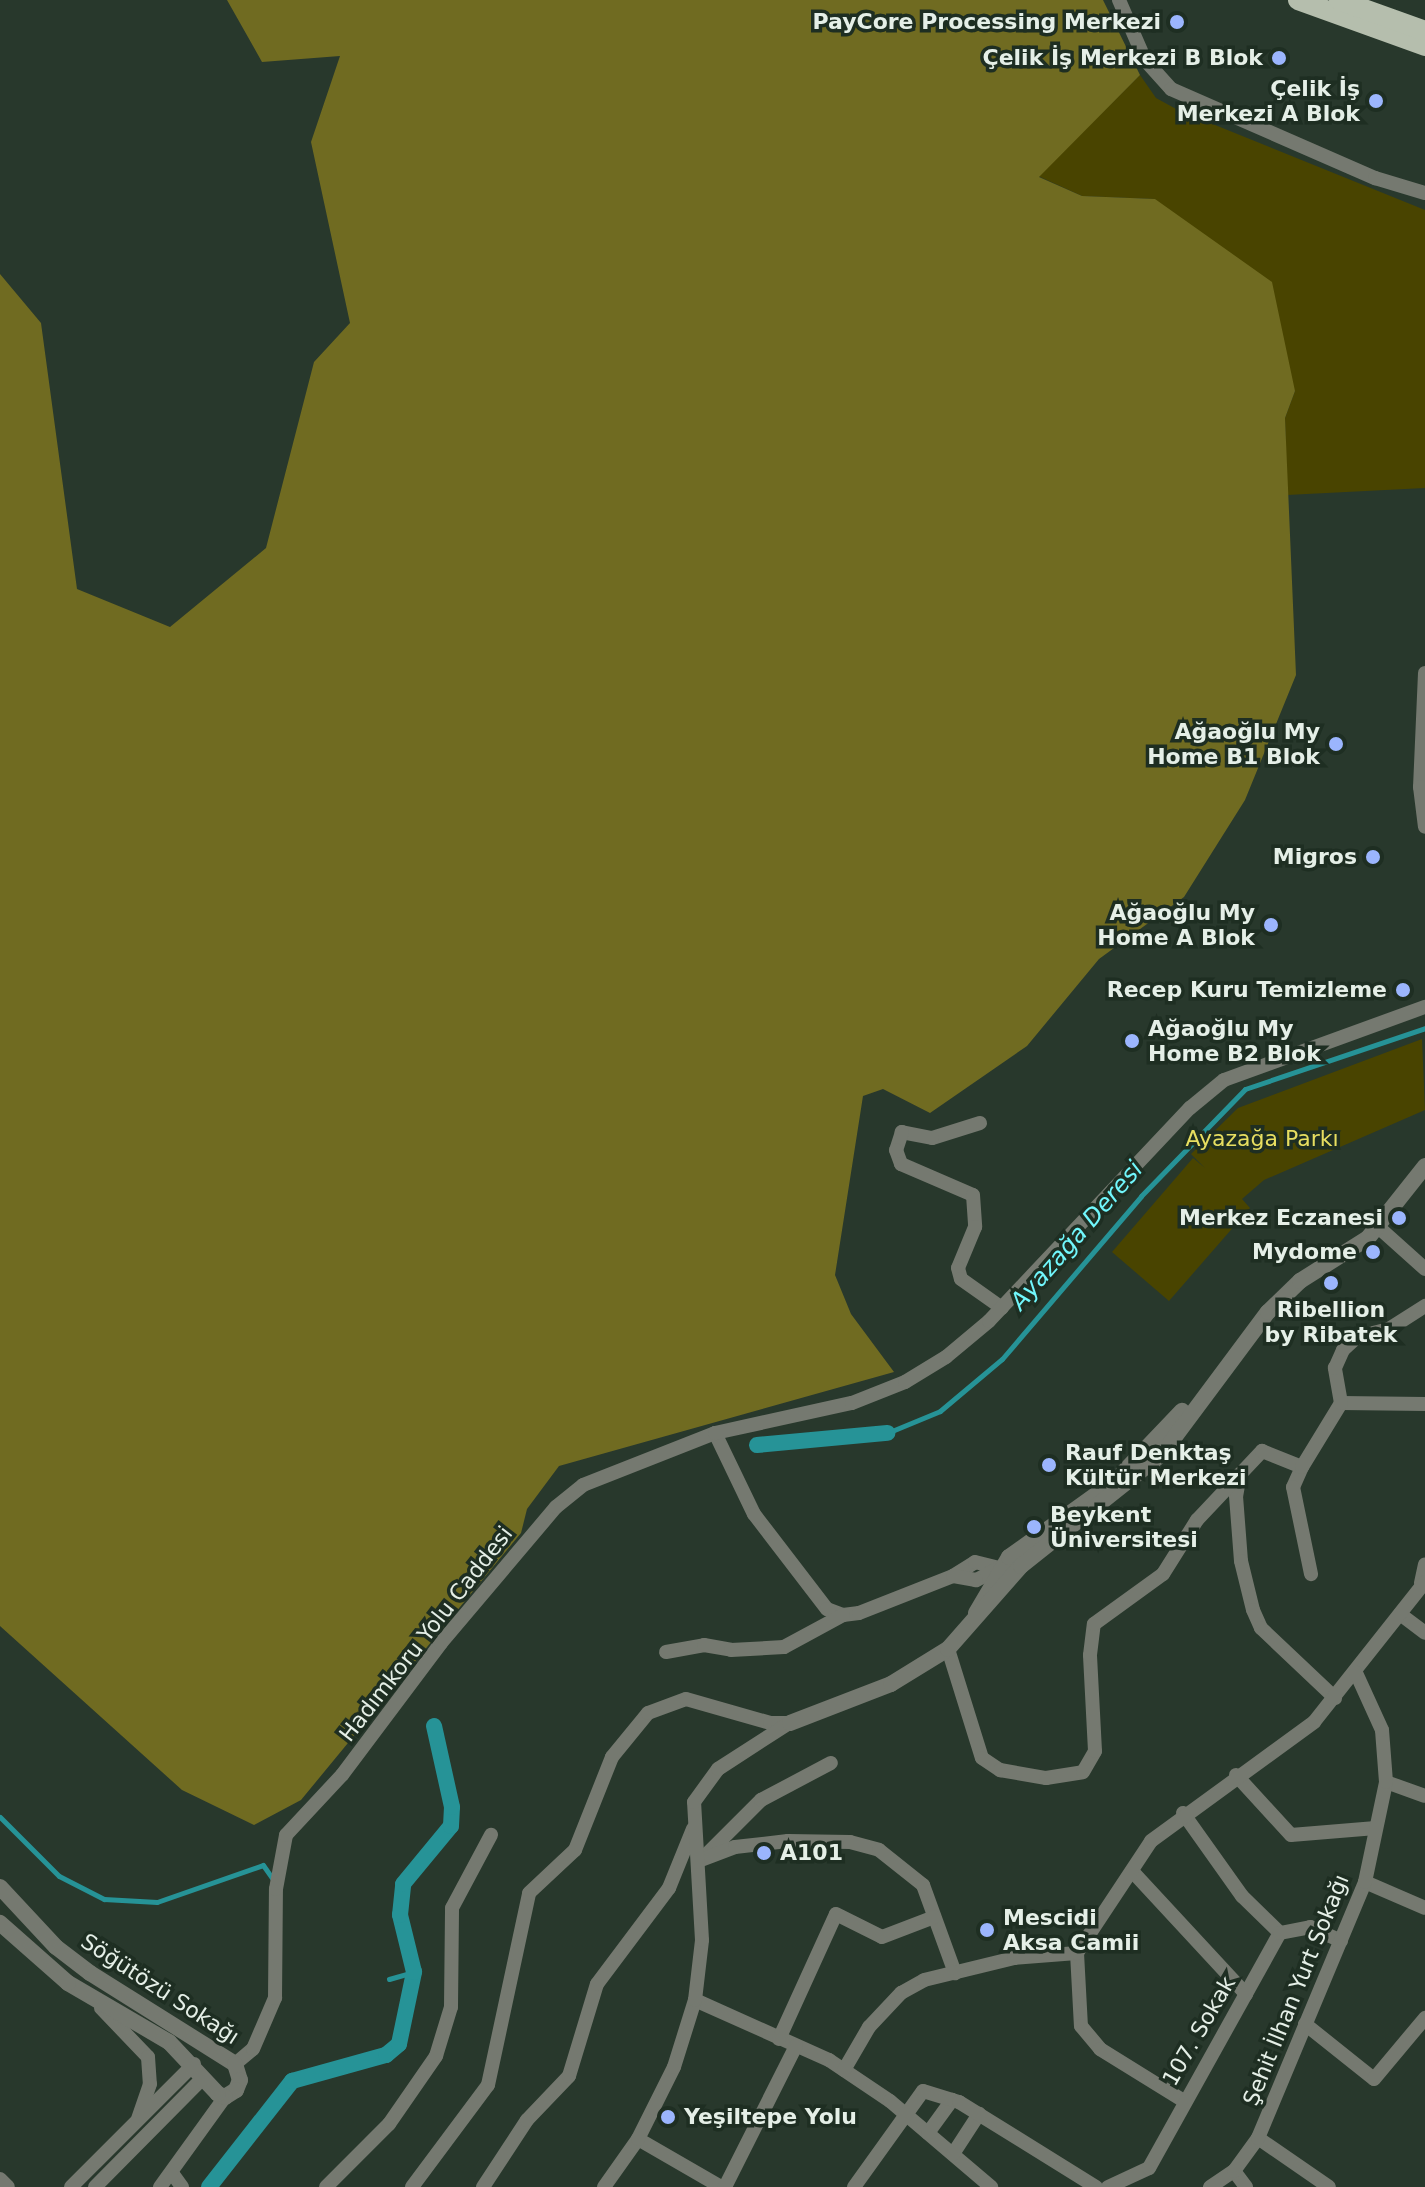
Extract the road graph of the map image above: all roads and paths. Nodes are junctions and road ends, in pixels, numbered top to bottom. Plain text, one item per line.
1 (1119, 0) edge
2 (1298, 0) edge
3 (1339, 0) edge
4 (1425, 31) edge
5 (1425, 46) edge
6 (1425, 193) edge
7 (1425, 673) edge
8 (1425, 827) edge
9 (1425, 1007) edge
10 (980, 1123) dead end
11 (1425, 1166) edge
12 (1376, 1225) junction
13 (1425, 1269) edge
14 (1425, 1306) edge
15 (1002, 1308) junction
16 (1341, 1403) junction
17 (1425, 1404) edge
18 (715, 1433) junction
19 (1302, 1467) junction
20 (1240, 1473) junction
21 (1425, 1564) edge
22 (1005, 1573) junction
23 (1311, 1574) dead end
24 (1423, 1583) edge
25 (1400, 1614) junction
26 (843, 1615) junction
27 (1425, 1633) edge
28 (948, 1649) junction
29 (666, 1652) dead end
30 (1356, 1673) junction
31 (1335, 1698) junction
32 (790, 1723) junction
33 (831, 1763) dead end
34 (1236, 1775) junction
35 (1386, 1782) junction
36 (1425, 1796) edge
37 (1183, 1813) junction
38 (693, 1828) junction
39 (1376, 1828) junction
40 (491, 1835) dead end
41 (701, 1860) junction
42 (1132, 1871) junction
43 (1365, 1882) junction
44 (0, 1887) edge
45 (1425, 1908) edge
46 (934, 1917) junction
47 (0, 1923) edge
48 (1280, 1933) junction
49 (1341, 1941) junction
50 (1077, 1953) junction
51 (955, 1973) junction
52 (1246, 1994) junction
53 (92, 1999) junction
54 (695, 2000) junction
55 (1425, 2018) edge
56 (1305, 2024) junction
57 (779, 2039) junction
58 (796, 2046) junction
59 (214, 2051) junction
60 (235, 2064) junction
61 (844, 2070) junction
62 (199, 2071) junction
63 (225, 2097) junction
64 (952, 2100) junction
65 (1184, 2101) junction
66 (979, 2114) junction
67 (908, 2116) junction
68 (137, 2120) junction
69 (928, 2133) junction
70 (1258, 2138) junction
71 (638, 2139) junction
72 (953, 2154) junction
73 (1234, 2171) junction
74 (172, 2173) junction
75 (0, 2179) edge
76 (8, 2187) edge
77 (71, 2187) edge
78 (95, 2187) edge
79 (160, 2187) edge
80 (182, 2187) edge
81 (326, 2187) edge
82 (412, 2187) edge
83 (483, 2187) edge
84 (604, 2187) edge
85 (723, 2187) edge
86 (854, 2187) edge
87 (991, 2187) edge
88 (1095, 2187) edge
89 (1108, 2187) edge
90 (1210, 2187) edge
91 (1246, 2187) edge
92 (1329, 2187) edge

1 - 6 street
2 - 5 main road
3 - 4 main road
7 - 8 street
9 - 15 street, Hadımkoru Yolu Caddesi
10 - 15 street
11 - 12 street
12 - 13 street
12 - 22 street
14 - 16 street
15 - 18 street, Hadımkoru Yolu Caddesi
16 - 17 street
16 - 19 street
18 - 26 street
18 - 60 street, Hadımkoru Yolu Caddesi
19 - 20 street
19 - 23 street
20 - 28 street
20 - 31 street
21 - 24 street
22 - 26 street
22 - 28 street
24 - 25 street
25 - 27 street
25 - 30 street
26 - 29 street
28 - 32 street
30 - 31 street
30 - 35 street, Şehit İlhan Yurt Sokağı
31 - 34 street
32 - 38 street
32 - 82 street
33 - 41 street
34 - 37 street
34 - 39 street
35 - 36 street
35 - 39 street, Şehit İlhan Yurt Sokağı
37 - 42 street
37 - 48 street
38 - 41 street
38 - 83 street
39 - 43 street, Şehit İlhan Yurt Sokağı
40 - 81 street
41 - 46 street
41 - 54 street
42 - 50 street
42 - 52 street
43 - 45 street
43 - 49 street, Şehit İlhan Yurt Sokağı
44 - 59 street, Söğütözü Sokağı
46 - 51 street
46 - 57 street
47 - 53 street, Söğütözü Sokağı
48 - 49 street
48 - 52 street, 107. Sokak
49 - 56 street, Şehit İlhan Yurt Sokağı
50 - 51 street
50 - 65 street
51 - 61 street
52 - 65 street, 107. Sokak
53 - 62 street, Söğütözü Sokağı
53 - 68 street
54 - 57 street
54 - 71 street
55 - 56 street
56 - 70 street, Şehit İlhan Yurt Sokağı
57 - 58 street
58 - 61 street
58 - 85 street
59 - 60 street, Söğütözü Sokağı
59 - 62 street
60 - 63 street, Söğütözü Sokağı
61 - 67 street
62 - 63 street, Söğütözü Sokağı
62 - 68 street
62 - 78 street
63 - 74 street
64 - 66 street
64 - 67 street
64 - 69 street
65 - 89 street, 107. Sokak
66 - 72 street
66 - 88 street
67 - 69 street
67 - 86 street
68 - 77 street
69 - 72 street
70 - 73 street, Şehit İlhan Yurt Sokağı
70 - 92 street, Şehit İlhan Yurt Sokağı
71 - 84 street
71 - 85 street
72 - 87 street
73 - 90 street
73 - 91 street
74 - 79 street
74 - 80 street
75 - 76 street

